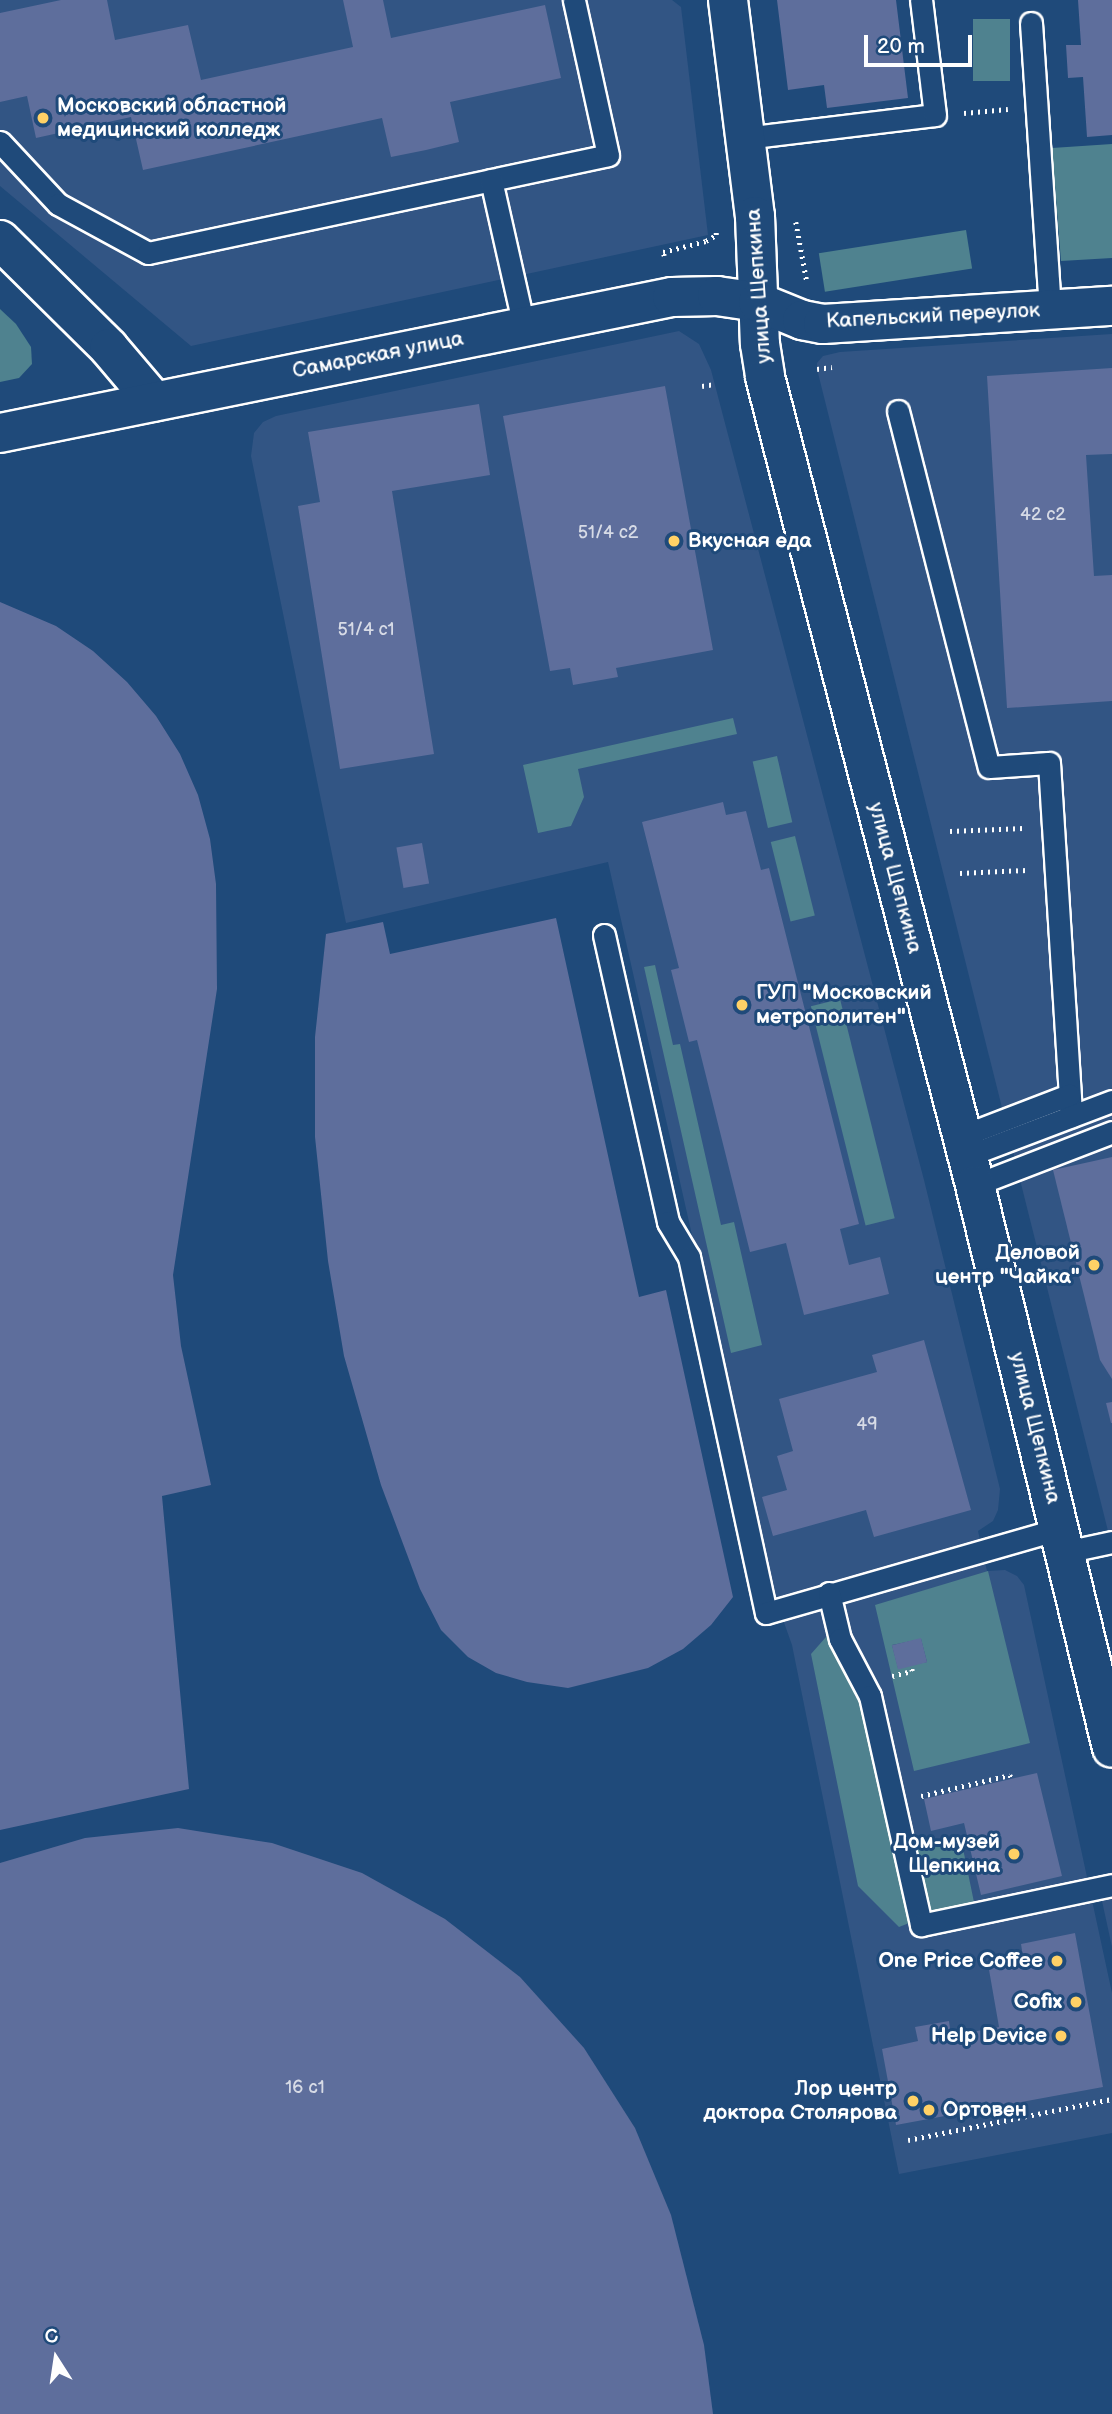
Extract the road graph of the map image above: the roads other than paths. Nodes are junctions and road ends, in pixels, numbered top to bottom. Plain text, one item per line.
1 (574, 0) edge
2 (728, 0) edge
3 (921, 0) edge
4 (1031, 23) dead end
5 (745, 138) junction
6 (0, 142) edge
7 (491, 180) junction
8 (2, 247) edge
9 (758, 302) junction
10 (1112, 306) edge
11 (1050, 310) junction
12 (524, 326) junction
13 (154, 401) junction
14 (898, 411) dead end
15 (0, 433) edge
16 (604, 935) dead end
17 (1112, 1101) edge
18 (1070, 1106) junction
19 (1112, 1132) edge
20 (968, 1159) junction
21 (1062, 1541) junction
22 (1112, 1542) edge
23 (829, 1593) junction
24 (1110, 1730) edge
25 (1112, 1885) edge

1 - 7 lane
2 - 5 street, улица Щепкина
3 - 5 lane
4 - 11 lane
5 - 9 street, улица Щепкина
6 - 7 lane
7 - 12 lane
8 - 13 street
9 - 11 street, Капельский переулок
9 - 12 street, Самарская улица
9 - 20 street, улица Щепкина
10 - 11 street, Капельский переулок
12 - 13 street, Самарская улица
13 - 15 street, Самарская улица
14 - 18 lane
16 - 23 lane
17 - 18 lane
18 - 20 lane
19 - 20 lane
20 - 21 street, улица Щепкина
21 - 22 lane
21 - 23 lane
21 - 24 street, улица Щепкина
23 - 25 lane

